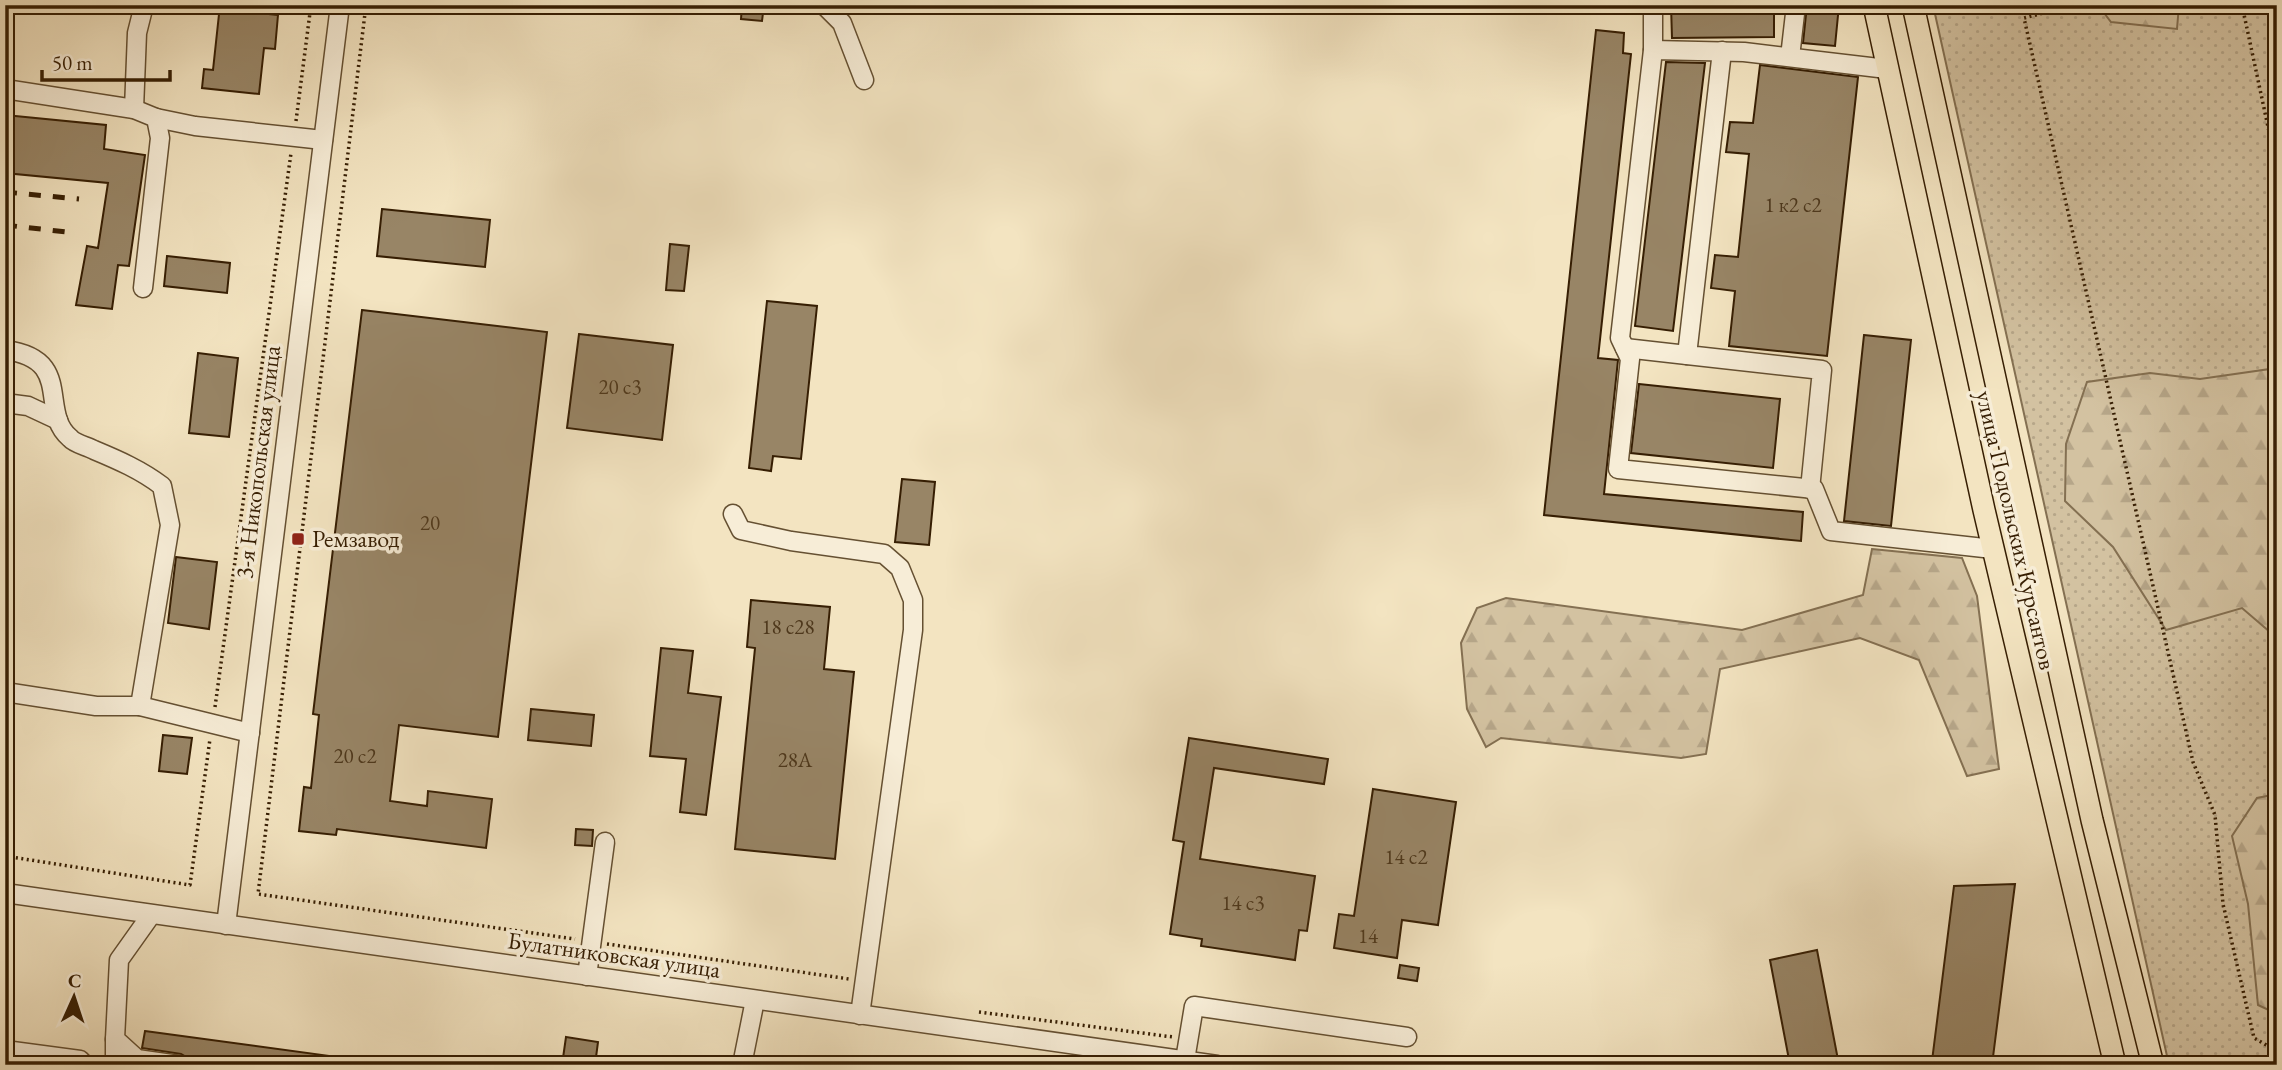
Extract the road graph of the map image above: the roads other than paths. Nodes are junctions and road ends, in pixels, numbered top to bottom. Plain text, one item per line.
1 (144, 5) edge
2 (340, 5) edge
3 (824, 5) edge
4 (1653, 5) edge
5 (1796, 5) edge
6 (1874, 5) edge
7 (1913, 5) edge
8 (1653, 50) junction
9 (1721, 51) junction
10 (1790, 57) junction
11 (1887, 69) junction
12 (864, 80) dead end
13 (5, 89) edge
14 (134, 109) junction
15 (156, 118) junction
16 (323, 140) junction
17 (144, 288) dead end
18 (1625, 348) junction
19 (5, 350) edge
20 (1687, 355) junction
21 (5, 403) edge
22 (58, 420) junction
23 (1810, 489) junction
24 (733, 514) dead end
25 (1993, 549) junction
26 (5, 692) edge
27 (140, 706) junction
28 (250, 733) junction
29 (605, 842) dead end
30 (5, 892) edge
31 (151, 915) junction
32 (226, 925) junction
33 (587, 976) junction
34 (755, 1000) junction
35 (860, 1015) junction
36 (1407, 1037) dead end
37 (115, 1039) junction
38 (5, 1050) edge
39 (1185, 1060) junction
40 (85, 1065) edge
41 (115, 1065) edge
42 (179, 1065) edge
43 (742, 1065) edge
44 (1217, 1065) edge
45 (2115, 1065) edge
46 (2153, 1065) edge

1 - 14 street
2 - 16 street, 3-я Никопольская улица
3 - 12 street
4 - 8 street
5 - 10 street
6 - 11 main road, улица Подольских Курсантов
7 - 46 main road, улица Подольских Курсантов
8 - 9 street
8 - 18 street
9 - 10 street
9 - 20 street
10 - 11 street
11 - 25 main road, улица Подольских Курсантов
13 - 14 street
14 - 15 street
15 - 16 street
15 - 17 street
16 - 28 street, 3-я Никопольская улица
18 - 20 street
18 - 23 street
19 - 22 street
20 - 23 street
21 - 22 street
22 - 27 street
23 - 25 street
24 - 35 street
25 - 45 main road, улица Подольских Курсантов
26 - 27 street
27 - 28 street
28 - 32 street, 3-я Никопольская улица
29 - 33 street
30 - 31 street, Булатниковская улица
31 - 32 street, Булатниковская улица
31 - 37 street
32 - 33 street, Булатниковская улица
33 - 34 street, Булатниковская улица
34 - 35 street, Булатниковская улица
34 - 43 street
35 - 39 street, Булатниковская улица
36 - 39 street
37 - 41 street
37 - 42 street
38 - 40 street
39 - 44 street, Булатниковская улица

